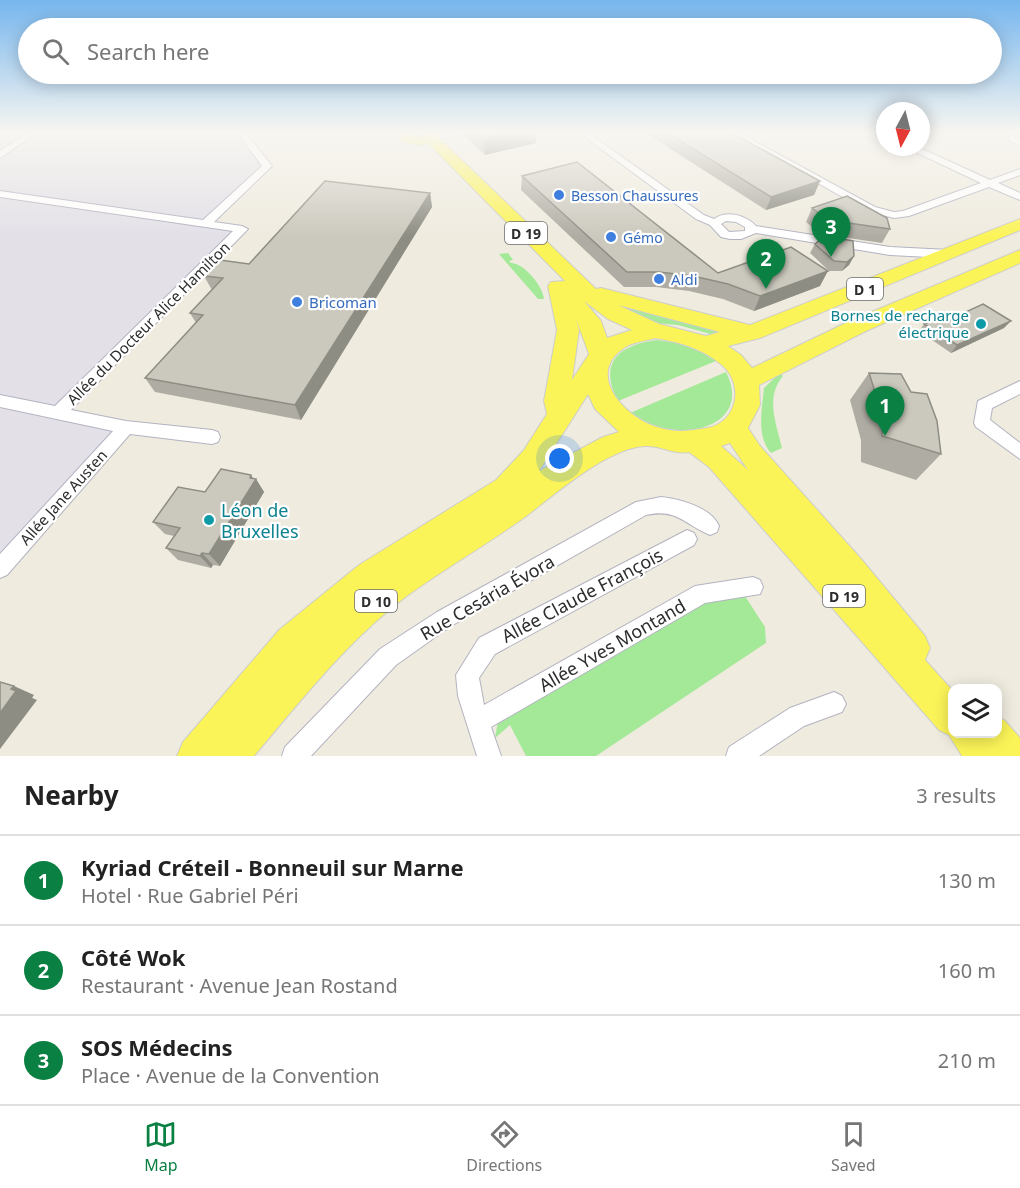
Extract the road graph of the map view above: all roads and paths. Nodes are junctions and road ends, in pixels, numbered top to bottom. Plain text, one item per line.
1 (265, 167) edge
2 (449, 167) edge
3 (458, 167) edge
4 (631, 167) edge
5 (796, 167) edge
6 (955, 167) edge
7 (1020, 172) edge
8 (989, 183) junction
9 (0, 194) edge
10 (1020, 197) edge
11 (207, 222) junction
12 (715, 223) junction
13 (1020, 224) edge
14 (751, 229) junction
15 (949, 254) junction
16 (1020, 256) edge
17 (558, 284) junction
18 (581, 286) junction
19 (655, 331) junction
20 (752, 333) junction
21 (707, 343) junction
22 (598, 353) junction
23 (746, 382) junction
24 (1020, 387) edge
25 (0, 401) edge
26 (59, 412) junction
27 (560, 415) junction
28 (126, 427) junction
29 (734, 427) junction
30 (647, 435) junction
31 (212, 436) dead end
32 (695, 442) junction
33 (1020, 452) edge
34 (710, 526) dead end
35 (687, 538) dead end
36 (0, 568) edge
37 (753, 587) dead end
38 (948, 688) edge
39 (834, 704) dead end
40 (948, 713) edge
41 (477, 722) junction
42 (972, 738) edge
43 (994, 738) edge
44 (197, 756) edge
45 (229, 756) edge
46 (294, 756) edge
47 (489, 756) edge
48 (738, 756) edge
49 (988, 756) edge
50 (1010, 756) edge

1 - 11 street
2 - 17 main road, D 19
3 - 18 main road, D 19
4 - 12 street
5 - 8 street
6 - 8 street
7 - 8 street
8 - 10 street
9 - 11 street, Allée du Docteur Alice Hamilton
11 - 26 street, Allée du Docteur Alice Hamilton
12 - 14 street
12 - 14 street
13 - 15 main road, D 1
14 - 15 street
15 - 20 main road, D 1
16 - 23 main road, D 1
17 - 22 main road, D 19
17 - 27 main road
18 - 19 main road, D 19
18 - 20 main road
19 - 21 main road
19 - 22 main road
20 - 21 main road, D 1
21 - 23 main road
22 - 27 main road, D 10
22 - 30 main road
23 - 29 main road
24 - 33 street
25 - 26 street
26 - 28 street
27 - 44 main road, D 10
28 - 31 street
28 - 36 street, Allée Jane Austen
29 - 32 main road
29 - 38 main road, D 19
30 - 32 main road
30 - 45 main road, D 10
32 - 40 main road, D 19
34 - 46 street, Rue Cesária Évora
35 - 41 street, Allée Claude François
37 - 41 street, Allée Yves Montand
39 - 48 street
41 - 47 street, Allée Claude François
42 - 49 main road
43 - 50 main road

